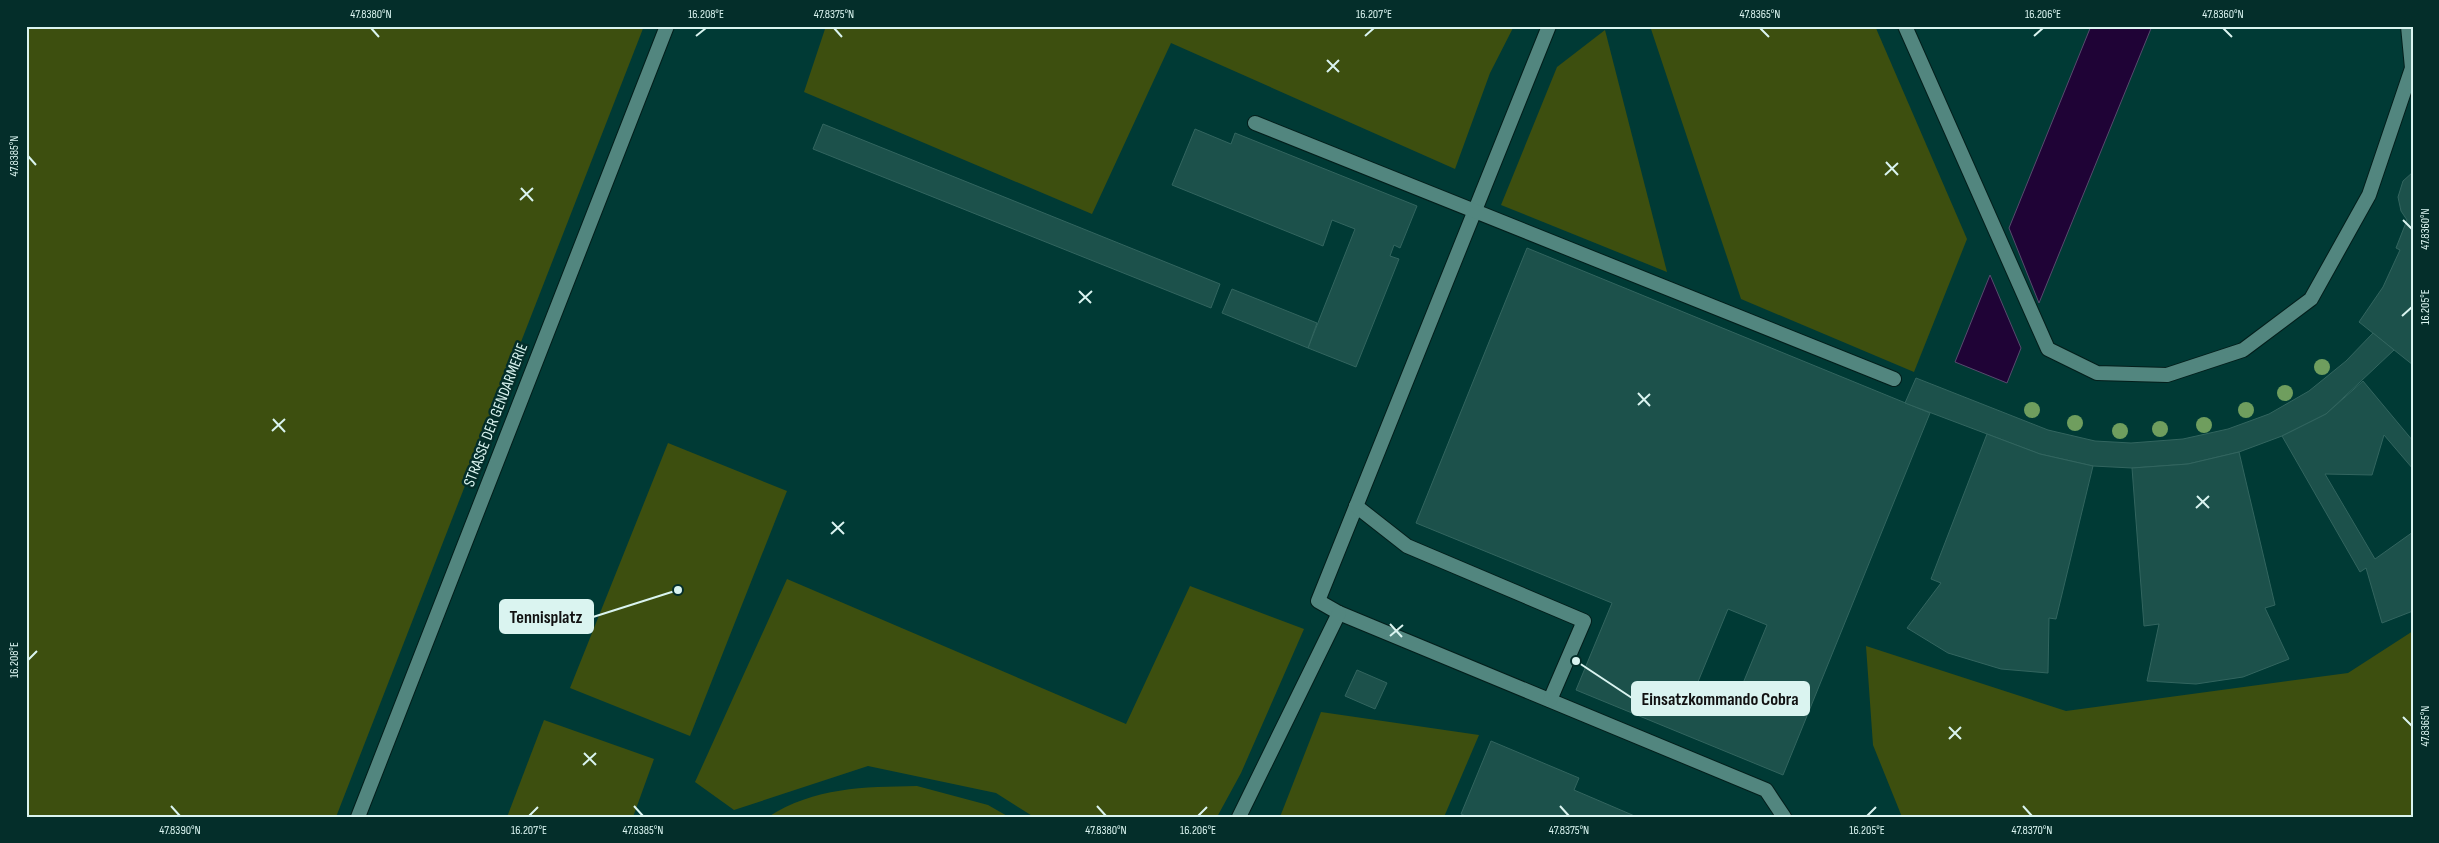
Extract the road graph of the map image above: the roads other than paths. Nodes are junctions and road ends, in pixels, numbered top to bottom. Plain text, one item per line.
1 (667, 26) edge
2 (1549, 26) edge
3 (1905, 26) edge
4 (2408, 26) edge
5 (1255, 123) dead end
6 (1474, 212) junction
7 (1894, 379) dead end
8 (1356, 506) junction
9 (1339, 613) junction
10 (1550, 700) junction
11 (358, 817) edge
12 (1239, 817) edge
13 (1784, 817) edge

1 - 11 street, STRASSE DER GENDARMERIE
2 - 6 street
3 - 4 street
5 - 6 street
6 - 7 street
6 - 8 street
8 - 9 street
8 - 10 street
9 - 10 street
9 - 12 street
10 - 13 street

